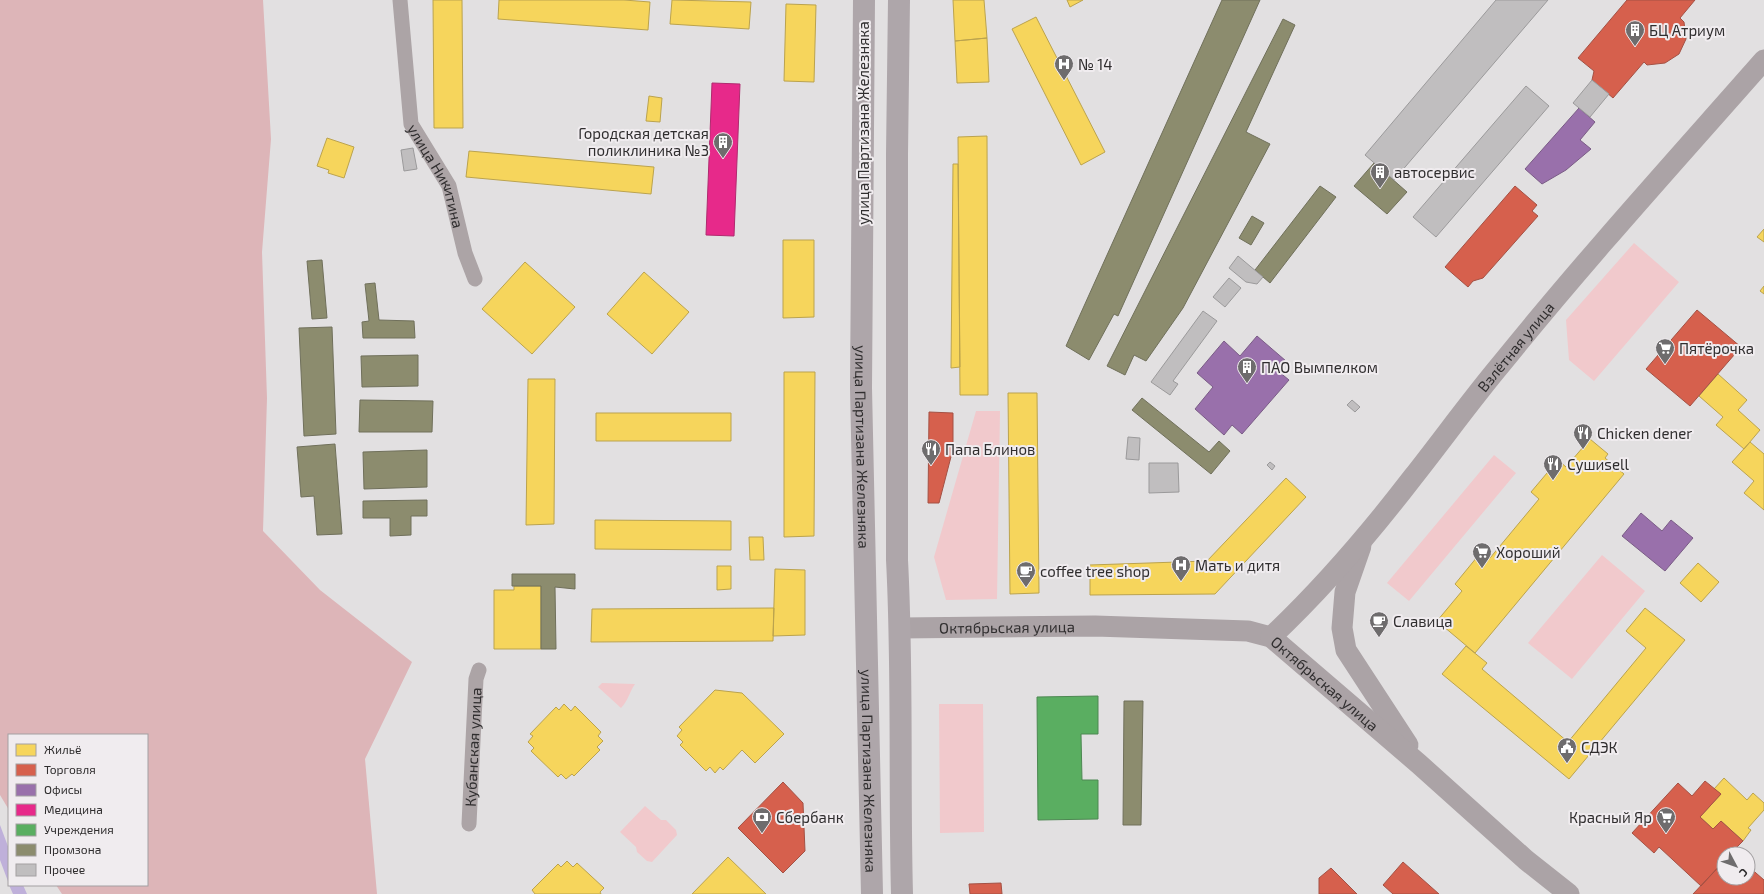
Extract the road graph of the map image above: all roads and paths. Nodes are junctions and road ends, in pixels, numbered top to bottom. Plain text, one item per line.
1 (400, 0) edge
2 (864, 0) edge
3 (899, 0) edge
4 (1764, 60) edge
5 (475, 279) dead end
6 (1364, 538) junction
7 (900, 628) junction
8 (1271, 636) junction
9 (867, 638) junction
10 (479, 670) dead end
11 (1419, 764) junction
12 (469, 824) dead end
13 (872, 894) edge
14 (902, 894) edge
15 (1569, 894) edge

1 - 5 street, улица Никитина
2 - 9 main road, улица Партизана Железняка
3 - 7 main road, улица Партизана Железняка
4 - 6 main road, Взлётная улица
6 - 8 main road, Взлётная улица
6 - 11 main road
7 - 8 main road, Октябрьская улица
7 - 9 main road
7 - 14 main road, улица Партизана Железняка
8 - 11 main road, Октябрьская улица
9 - 13 main road, улица Партизана Железняка
10 - 12 street, Кубанская улица
11 - 15 main road, Октябрьская улица

